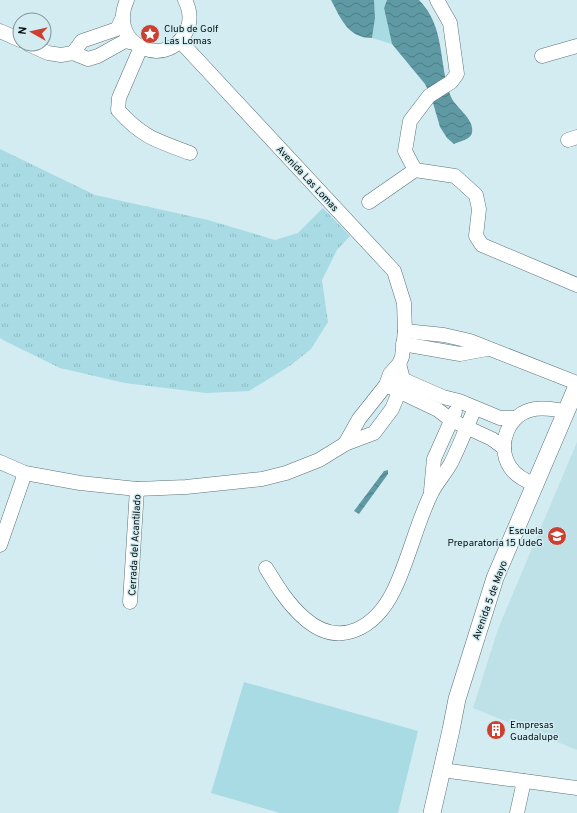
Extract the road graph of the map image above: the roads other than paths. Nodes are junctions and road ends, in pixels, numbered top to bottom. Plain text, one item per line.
1 (127, 0) edge
2 (437, 0) edge
3 (188, 2) edge
4 (122, 19) junction
5 (0, 31) edge
6 (12, 36) edge
7 (180, 41) junction
8 (137, 45) junction
9 (577, 46) edge
10 (46, 52) edge
11 (73, 53) junction
12 (542, 56) dead end
13 (190, 153) dead end
14 (415, 170) junction
15 (369, 202) dead end
16 (577, 285) edge
17 (404, 338) junction
18 (395, 379) junction
19 (577, 384) edge
20 (459, 401) junction
21 (475, 408) junction
22 (571, 412) edge
23 (516, 418) junction
24 (451, 420) junction
25 (467, 427) junction
26 (345, 444) junction
27 (504, 448) junction
28 (0, 462) edge
29 (25, 473) junction
30 (535, 484) junction
31 (137, 489) junction
32 (431, 493) junction
33 (0, 545) edge
34 (266, 568) dead end
35 (130, 602) dead end
36 (452, 730) junction
37 (442, 770) junction
38 (524, 781) junction
39 (577, 788) edge
40 (432, 813) edge
41 (517, 813) edge

1 - 4 street
2 - 14 street
3 - 7 street
4 - 8 street
4 - 11 street
5 - 6 street
7 - 8 street
7 - 17 street, Avenida Las Lomas
8 - 11 street
8 - 13 street
9 - 12 street
10 - 11 street
14 - 15 street
14 - 16 street
17 - 18 street, Avenida Las Lomas
17 - 19 street
18 - 20 street
18 - 24 street
18 - 26 street
18 - 26 street
19 - 22 main road, Avenida 5 de Mayo
20 - 21 street
20 - 24 street
21 - 23 street
21 - 25 street
22 - 23 street
22 - 30 main road, Avenida 5 de Mayo
22 - 36 main road, Avenida 5 de Mayo
23 - 27 street
24 - 25 street
24 - 32 street
25 - 27 street
25 - 32 street
26 - 31 street
27 - 30 street
28 - 29 street
29 - 31 street
29 - 33 street
30 - 36 main road, Avenida 5 de Mayo
31 - 35 street, Cerrada del Acantilado
32 - 34 street
36 - 37 main road, Avenida 5 de Mayo
37 - 38 street
37 - 40 main road, Avenida 5 de Mayo
38 - 39 street
38 - 41 street

